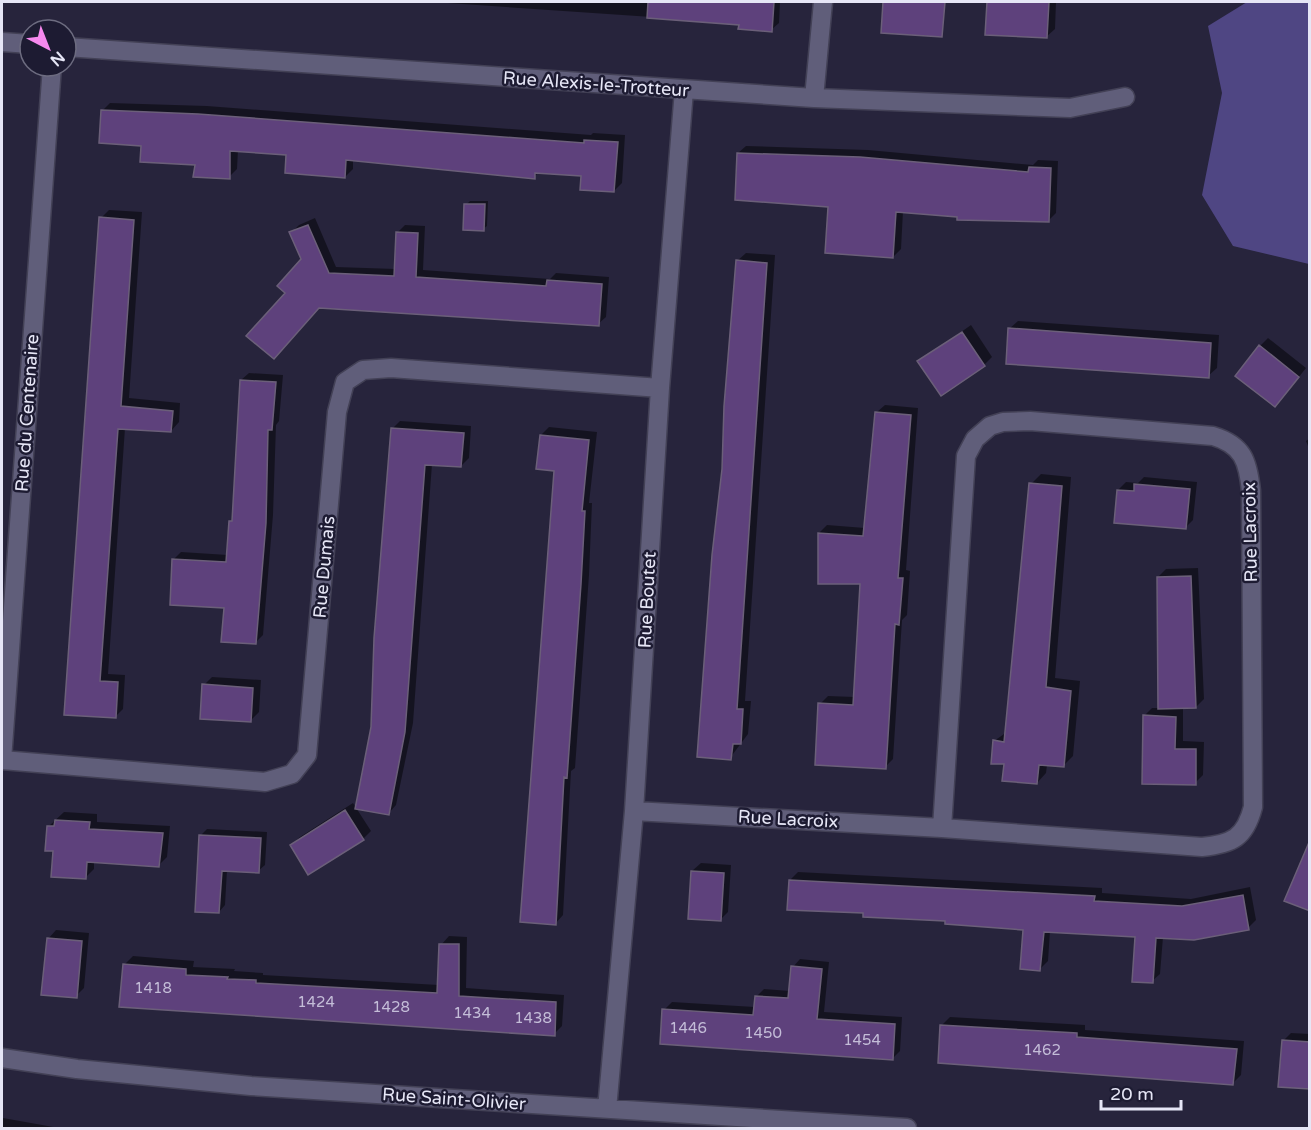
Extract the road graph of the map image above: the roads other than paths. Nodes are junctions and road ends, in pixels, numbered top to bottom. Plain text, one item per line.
1 (823, 2) edge
2 (2, 42) edge
3 (18, 43) edge
4 (78, 48) edge
5 (51, 78) edge
6 (684, 90) junction
7 (814, 98) junction
8 (1125, 98) dead end
9 (660, 388) junction
10 (2, 760) edge
11 (634, 811) junction
12 (942, 828) junction
13 (2, 1058) edge
14 (607, 1109) junction
15 (907, 1128) edge

1 - 7 street
2 - 3 street
4 - 6 street, Rue Alexis-le-Trotteur
5 - 10 street, Rue du Centenaire
6 - 7 street, Rue Alexis-le-Trotteur
6 - 9 street, Rue Boutet
7 - 8 street, Rue Alexis-le-Trotteur
9 - 10 street, Rue Dumais
9 - 11 street, Rue Boutet
11 - 12 street, Rue Lacroix
11 - 14 street, Rue Boutet
12 - 12 street, Rue Lacroix
13 - 14 street, Rue Saint-Olivier
14 - 15 street, Rue Saint-Olivier

